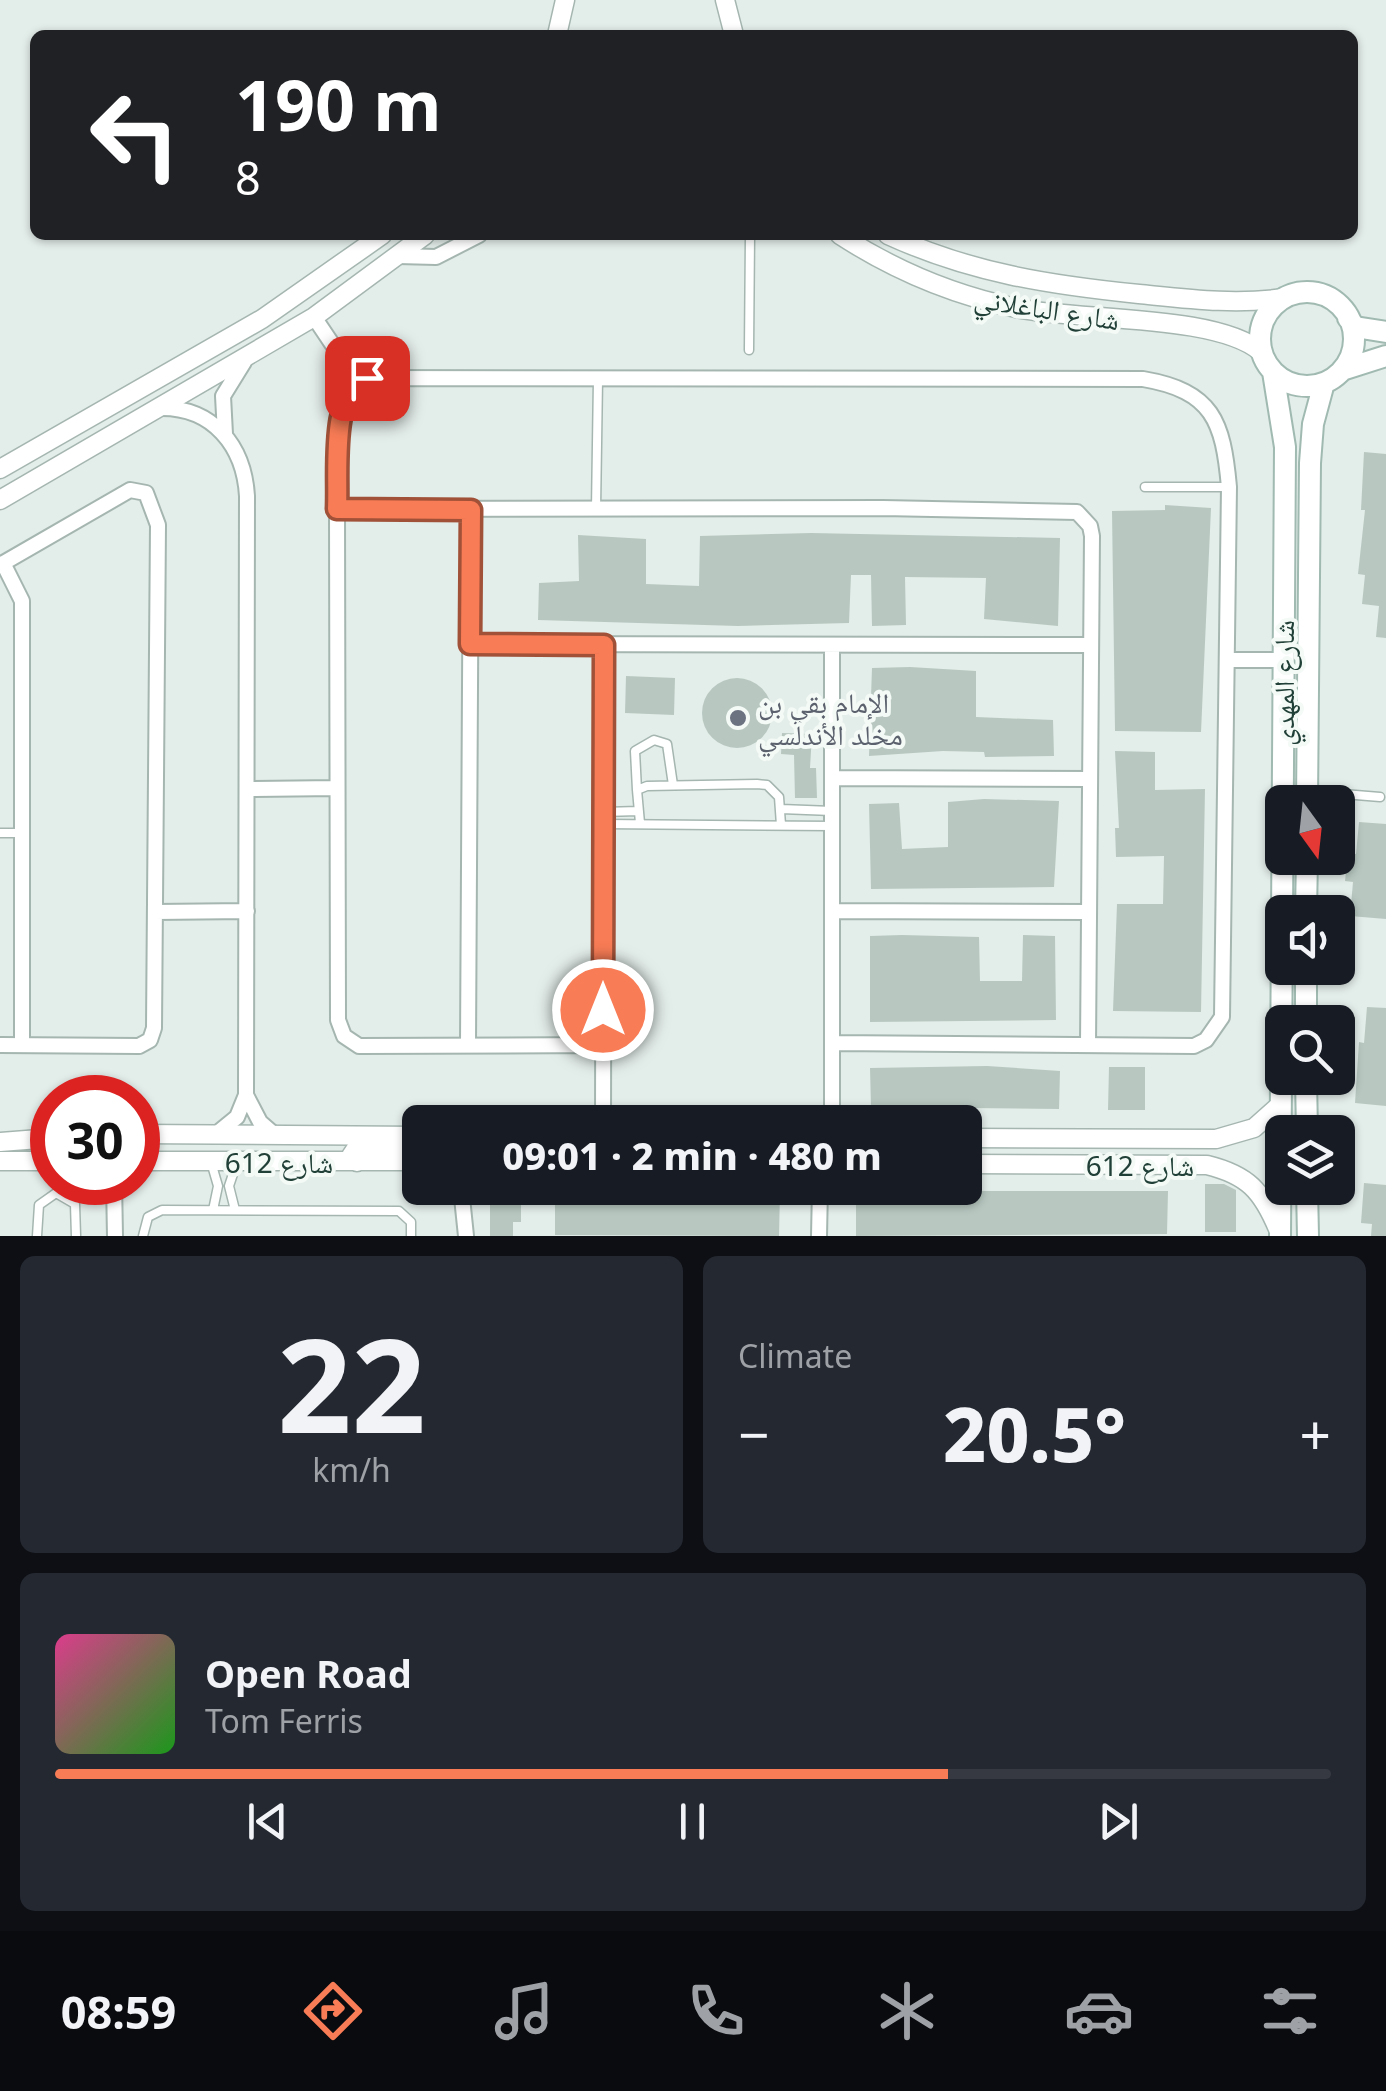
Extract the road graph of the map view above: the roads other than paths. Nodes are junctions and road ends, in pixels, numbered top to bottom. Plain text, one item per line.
1 (725, 0) edge
2 (740, 0) edge
3 (733, 30) edge
4 (735, 30) edge
5 (375, 240) edge
6 (402, 240) edge
7 (419, 240) edge
8 (470, 240) edge
9 (750, 240) edge
10 (849, 240) edge
11 (900, 240) edge
12 (398, 256) junction
13 (1284, 298) junction
14 (336, 302) junction
15 (1342, 308) junction
16 (314, 317) junction
17 (1386, 332) edge
18 (749, 350) dead end
19 (1262, 352) junction
20 (252, 356) junction
21 (1386, 356) edge
22 (1342, 370) junction
23 (1272, 372) junction
24 (598, 378) junction
25 (357, 381) junction
26 (1324, 383) junction
27 (159, 408) junction
28 (225, 434) junction
29 (0, 468) edge
30 (1145, 488) dead end
31 (1229, 488) junction
32 (0, 500) edge
33 (337, 509) junction
34 (596, 509) junction
35 (471, 510) junction
36 (2, 564) edge
37 (470, 644) junction
38 (604, 645) junction
39 (1091, 645) junction
40 (832, 646) junction
41 (1226, 660) junction
42 (1283, 660) junction
43 (832, 778) junction
44 (1090, 779) junction
45 (673, 785) junction
46 (1307, 785) edge
47 (336, 788) junction
48 (247, 789) junction
49 (637, 790) junction
50 (1355, 796) edge
51 (1380, 796) dead end
52 (781, 809) junction
53 (638, 811) junction
54 (604, 818) junction
55 (832, 819) junction
56 (640, 822) junction
57 (780, 825) junction
58 (0, 832) edge
59 (23, 833) junction
60 (832, 910) junction
61 (246, 911) junction
62 (155, 912) junction
63 (1089, 912) junction
64 (832, 1043) junction
65 (468, 1044) junction
66 (22, 1045) junction
67 (603, 1045) junction
68 (1088, 1045) junction
69 (0, 1046) edge
70 (246, 1096) junction
71 (603, 1105) edge
72 (832, 1105) edge
73 (1280, 1105) junction
74 (0, 1134) edge
75 (160, 1134) edge
76 (215, 1134) junction
77 (30, 1135) edge
78 (275, 1135) junction
79 (982, 1138) edge
80 (30, 1139) edge
81 (402, 1139) edge
82 (1186, 1139) junction
83 (0, 1142) edge
84 (402, 1142) edge
85 (0, 1161) edge
86 (30, 1161) edge
87 (160, 1161) edge
88 (402, 1161) edge
89 (211, 1162) junction
90 (238, 1162) junction
91 (357, 1162) junction
92 (982, 1164) edge
93 (1052, 1164) junction
94 (114, 1205) edge
95 (465, 1205) edge
96 (468, 1205) edge
97 (820, 1205) edge
98 (1307, 1205) edge
99 (213, 1210) junction
100 (235, 1210) junction
101 (466, 1210) junction
102 (1280, 1235) edge
103 (37, 1236) edge
104 (76, 1236) edge
105 (114, 1236) edge
106 (143, 1236) edge
107 (411, 1236) edge
108 (466, 1236) edge
109 (819, 1236) edge
110 (1308, 1236) edge

1 - 3 street
2 - 4 street
5 - 29 street
6 - 14 street
7 - 12 street
8 - 12 street
9 - 18 lane
10 - 19 street, شارع الباغلاني
11 - 13 street, شارع الباغلاني
12 - 14 street
13 - 15 main road
13 - 19 main road
14 - 16 street
15 - 17 main road
15 - 22 main road
16 - 20 street
16 - 25 street
19 - 23 main road
20 - 27 street
20 - 28 street
21 - 22 main road
22 - 26 main road
23 - 26 main road
23 - 42 main road, شارع المهدي
24 - 25 street
24 - 31 street
24 - 34 lane
25 - 33 street
26 - 46 main road, شارع المهدي
27 - 28 street
27 - 32 street
28 - 48 street
30 - 31 lane
31 - 41 street
33 - 35 street
33 - 47 street
34 - 35 street
34 - 39 street
35 - 37 street
36 - 59 street
36 - 62 street
37 - 38 street
37 - 65 street
38 - 40 street
38 - 54 street
39 - 40 street
39 - 44 street
40 - 43 street
41 - 42 street
41 - 68 street
42 - 73 main road, شارع المهدي
43 - 44 street
43 - 55 street
44 - 63 street
45 - 49 lane
45 - 49 lane
45 - 52 lane
47 - 48 street
47 - 65 street
48 - 61 street
49 - 53 lane
50 - 51 lane
52 - 55 lane
52 - 57 lane
53 - 54 lane
53 - 56 lane
54 - 56 lane
54 - 67 street
55 - 57 lane
55 - 60 street
56 - 57 lane
58 - 59 lane
59 - 66 street
60 - 63 street
60 - 64 street
61 - 62 street
61 - 70 street
62 - 66 street
63 - 68 street
64 - 68 street
64 - 72 street
65 - 67 street
66 - 69 street
67 - 71 street
70 - 76 street
70 - 78 street
73 - 82 street, شارع 612
73 - 102 main road, شارع المهدي
74 - 77 street
75 - 76 street, شارع 612
76 - 78 street, شارع 612
78 - 81 street, شارع 612
79 - 82 street, شارع 612
80 - 83 street
82 - 93 street
84 - 91 street
85 - 86 street
87 - 89 street, شارع 612
88 - 91 street, شارع 612
89 - 90 street, شارع 612
89 - 99 lane
90 - 91 street, شارع 612
90 - 100 lane
92 - 93 street, شارع 612
93 - 102 street, شارع 612
94 - 105 street
95 - 101 street
96 - 101 street
97 - 109 street
98 - 110 main road
99 - 100 lane
99 - 106 lane
100 - 107 lane
101 - 108 street
103 - 104 lane

